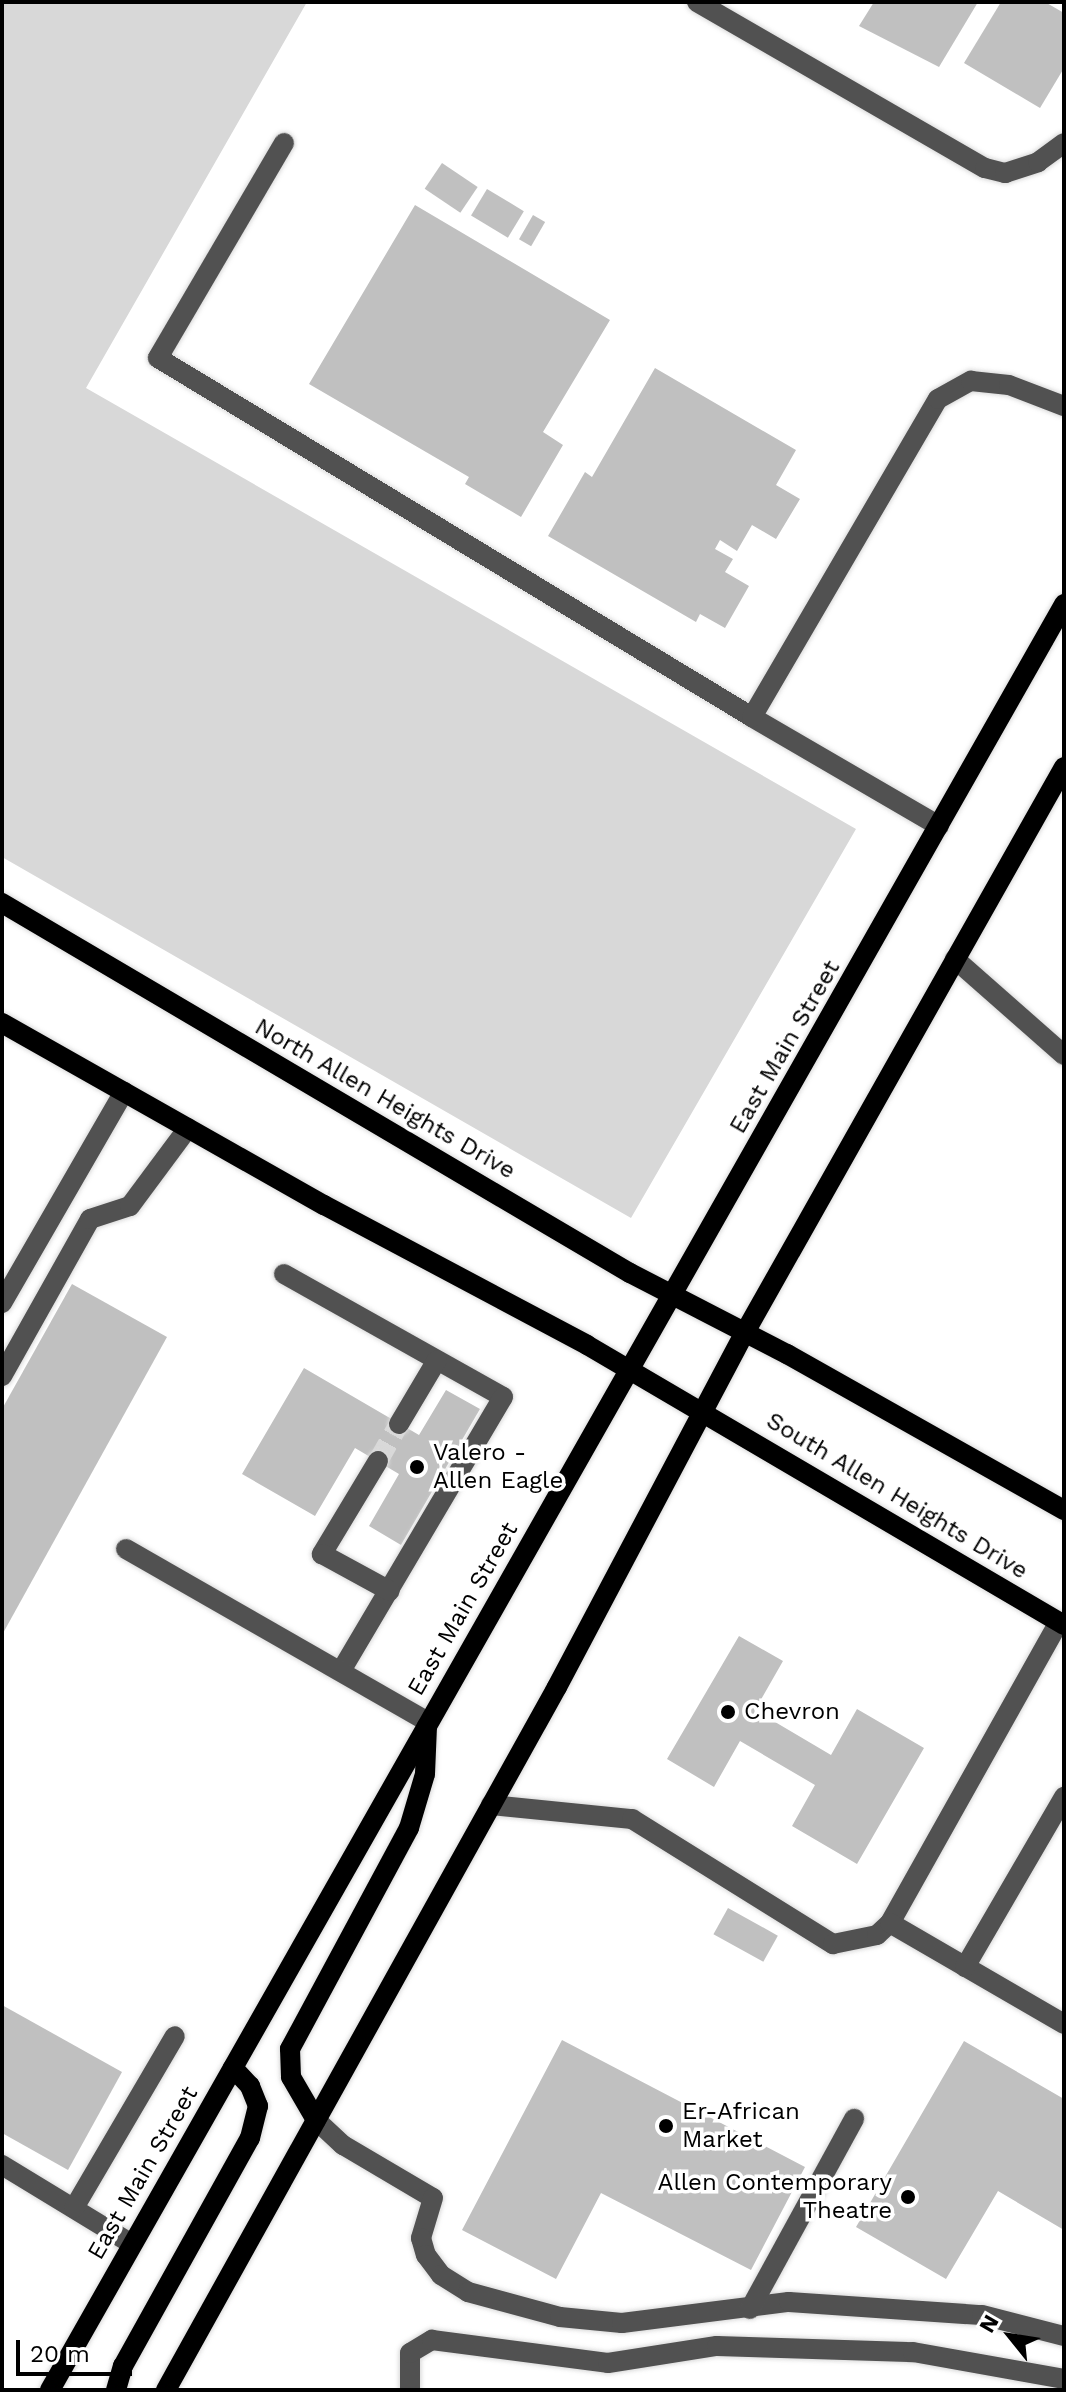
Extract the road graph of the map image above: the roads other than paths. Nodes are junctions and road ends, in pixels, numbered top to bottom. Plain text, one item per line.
1 (697, 2) edge
2 (284, 143) dead end
3 (1064, 143) edge
4 (1064, 406) edge
5 (1064, 604) edge
6 (752, 717) junction
7 (1064, 767) edge
8 (939, 826) junction
9 (2, 903) edge
10 (955, 959) junction
11 (2, 1023) edge
12 (1064, 1055) edge
13 (124, 1092) junction
14 (188, 1128) junction
15 (284, 1274) dead end
16 (671, 1296) junction
17 (2, 1303) edge
18 (744, 1334) junction
19 (437, 1360) junction
20 (631, 1371) junction
21 (2, 1376) edge
22 (703, 1412) junction
23 (399, 1424) tunnel mouth
24 (378, 1461) tunnel mouth
25 (1064, 1510) edge
26 (126, 1549) dead end
27 (390, 1591) junction
28 (1062, 1624) edge
29 (341, 1671) junction
30 (428, 1722) junction
31 (1064, 1797) edge
32 (491, 1805) junction
33 (890, 1923) junction
34 (965, 1967) junction
35 (1064, 2024) edge
36 (175, 2036) dead end
37 (233, 2068) junction
38 (854, 2119) dead end
39 (316, 2120) junction
40 (2, 2165) edge
41 (74, 2208) junction
42 (132, 2244) junction
43 (750, 2309) junction
44 (1064, 2336) edge
45 (1064, 2379) edge
46 (50, 2390) edge
47 (116, 2390) edge
48 (166, 2390) edge
49 (410, 2390) edge

1 - 3 lane
2 - 6 lane
4 - 6 lane
5 - 8 main road, East Main Street
6 - 8 lane
7 - 10 main road
8 - 16 main road, East Main Street
9 - 16 main road, North Allen Heights Drive
10 - 12 lane
10 - 18 main road
11 - 13 main road
13 - 14 main road
13 - 17 lane
14 - 20 main road
14 - 21 lane
15 - 19 lane
16 - 18 main road, North Allen Heights Drive
16 - 20 main road, East Main Street
18 - 22 main road
18 - 25 main road
19 - 23 lane
19 - 27 lane
20 - 22 main road
20 - 30 main road, East Main Street
22 - 28 main road, South Allen Heights Drive
22 - 32 main road
24 - 27 lane
26 - 29 lane
27 - 29 lane
28 - 33 lane
29 - 30 lane
30 - 37 main road, East Main Street
30 - 39 main road
31 - 34 lane
32 - 33 lane
32 - 39 main road
33 - 34 lane
34 - 35 lane
36 - 41 lane
37 - 42 main road, East Main Street
37 - 47 main road
38 - 43 lane
39 - 43 lane
39 - 48 main road
40 - 41 lane
41 - 42 lane
42 - 46 main road, East Main Street
43 - 44 lane
45 - 49 lane

